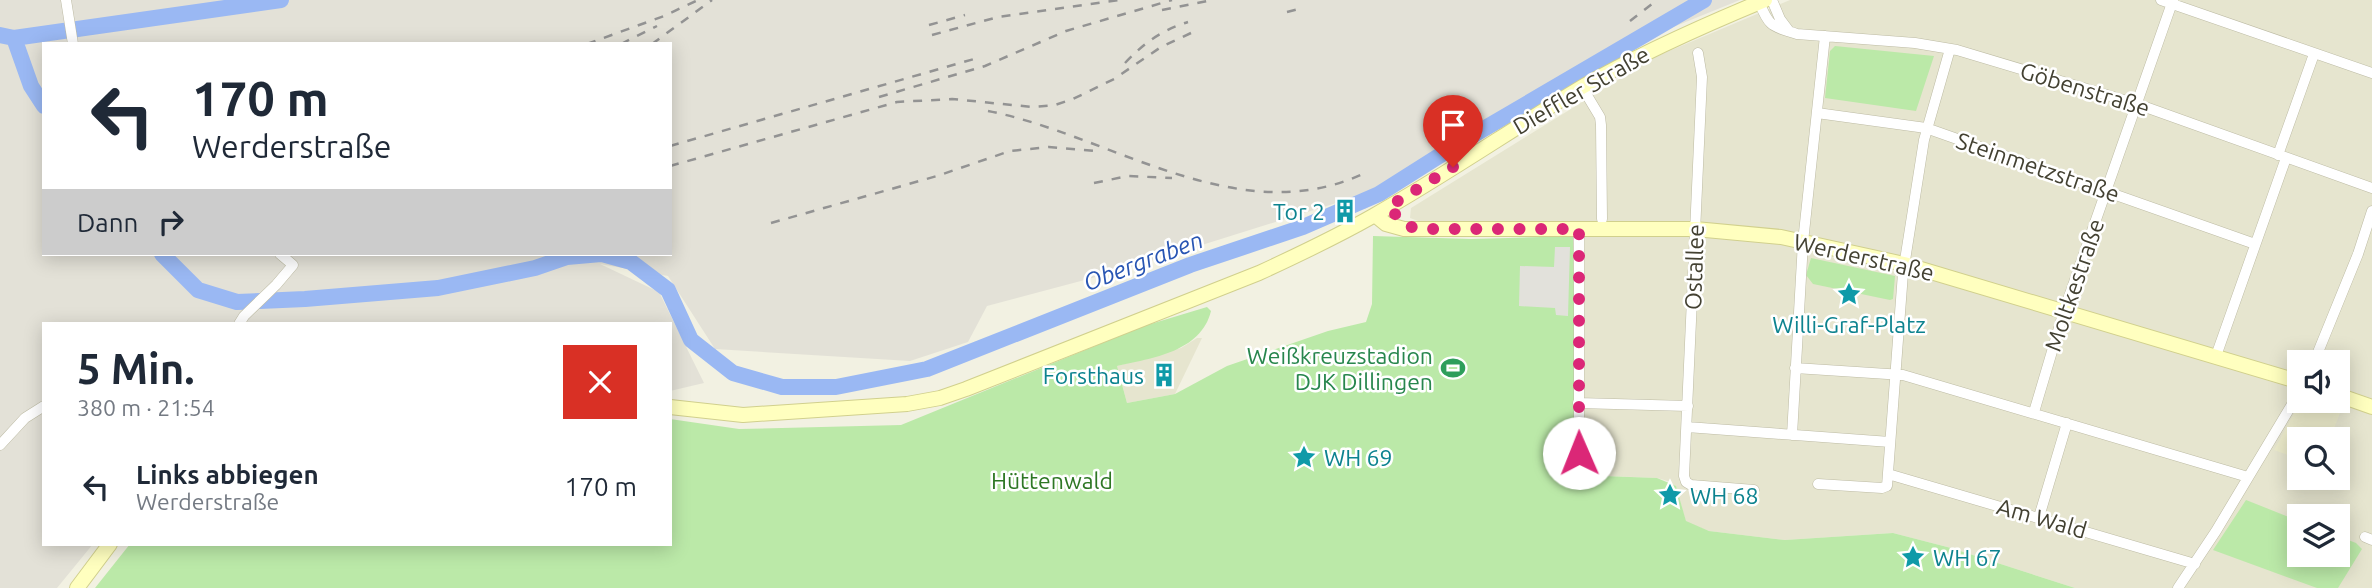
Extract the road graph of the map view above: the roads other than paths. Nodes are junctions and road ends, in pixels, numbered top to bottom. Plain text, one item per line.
1 (2161, 0) edge
2 (1765, 1) edge
3 (2173, 2) edge
4 (66, 5) edge
5 (1825, 36) junction
6 (72, 42) edge
7 (1950, 49) junction
8 (1698, 53) dead end
9 (2314, 54) junction
10 (2372, 74) edge
11 (1582, 87) junction
12 (2137, 104) junction
13 (1817, 113) junction
14 (1926, 128) junction
15 (2282, 156) junction
16 (2372, 188) edge
17 (2106, 191) junction
18 (1382, 211) junction
19 (2372, 211) edge
20 (1602, 219) dead end
21 (1579, 229) junction
22 (1695, 229) junction
23 (1803, 242) junction
24 (2255, 244) junction
25 (282, 256) edge
26 (1904, 264) junction
27 (2064, 311) junction
28 (242, 320) edge
29 (2319, 350) edge
30 (2216, 356) junction
31 (1795, 368) junction
32 (1895, 373) junction
33 (2287, 378) edge
34 (2350, 399) edge
35 (1578, 403) junction
36 (1688, 406) junction
37 (42, 407) edge
38 (672, 407) edge
39 (2372, 407) edge
40 (2034, 412) junction
41 (2287, 412) edge
42 (2067, 423) junction
43 (1687, 427) junction
44 (1792, 435) junction
45 (1890, 442) junction
46 (0, 445) edge
47 (1579, 453) dead end
48 (1888, 474) junction
49 (2248, 477) junction
50 (1818, 484) dead end
51 (1754, 489) dead end
52 (2039, 517) junction
53 (108, 546) edge
54 (2195, 564) junction
55 (77, 588) edge
56 (2178, 588) edge

1 - 3 street
2 - 5 street, Göbenstraße
2 - 11 main road, Dieffler Straße
3 - 9 street
3 - 12 street, Moltkestraße
4 - 6 street
5 - 7 street, Göbenstraße
5 - 13 street
7 - 12 street, Göbenstraße
7 - 14 street
8 - 22 street, Ostallee
9 - 10 street
9 - 15 street
11 - 18 main road, Dieffler Straße
11 - 20 street
12 - 15 street, Göbenstraße
12 - 17 street, Moltkestraße
13 - 14 street, Steinmetzstraße
13 - 23 street
14 - 17 street, Steinmetzstraße
14 - 26 street
15 - 16 street, Göbenstraße
15 - 24 street
17 - 24 street, Steinmetzstraße
17 - 27 street, Moltkestraße
18 - 21 main road, Werderstraße
18 - 38 main road, Dieffler Straße
19 - 29 street
21 - 22 main road, Werderstraße
21 - 35 street
22 - 23 main road, Werderstraße
22 - 36 street, Ostallee
23 - 26 main road, Werderstraße
23 - 31 street
24 - 30 street
25 - 28 street
26 - 27 main road, Werderstraße
26 - 32 street
27 - 30 main road, Werderstraße
27 - 40 street, Moltkestraße
30 - 33 main road, Werderstraße
31 - 32 street
31 - 44 street
32 - 40 street
32 - 45 street
34 - 39 main road
35 - 36 street
35 - 47 street
36 - 43 street, Ostallee
37 - 46 street
40 - 42 street
41 - 49 street
42 - 49 street
42 - 52 street
43 - 44 street
43 - 51 street, Ostallee
44 - 45 street
45 - 48 street
48 - 50 street
48 - 52 street, Am Wald
49 - 54 street
52 - 54 street, Am Wald
53 - 55 main road
54 - 56 street

